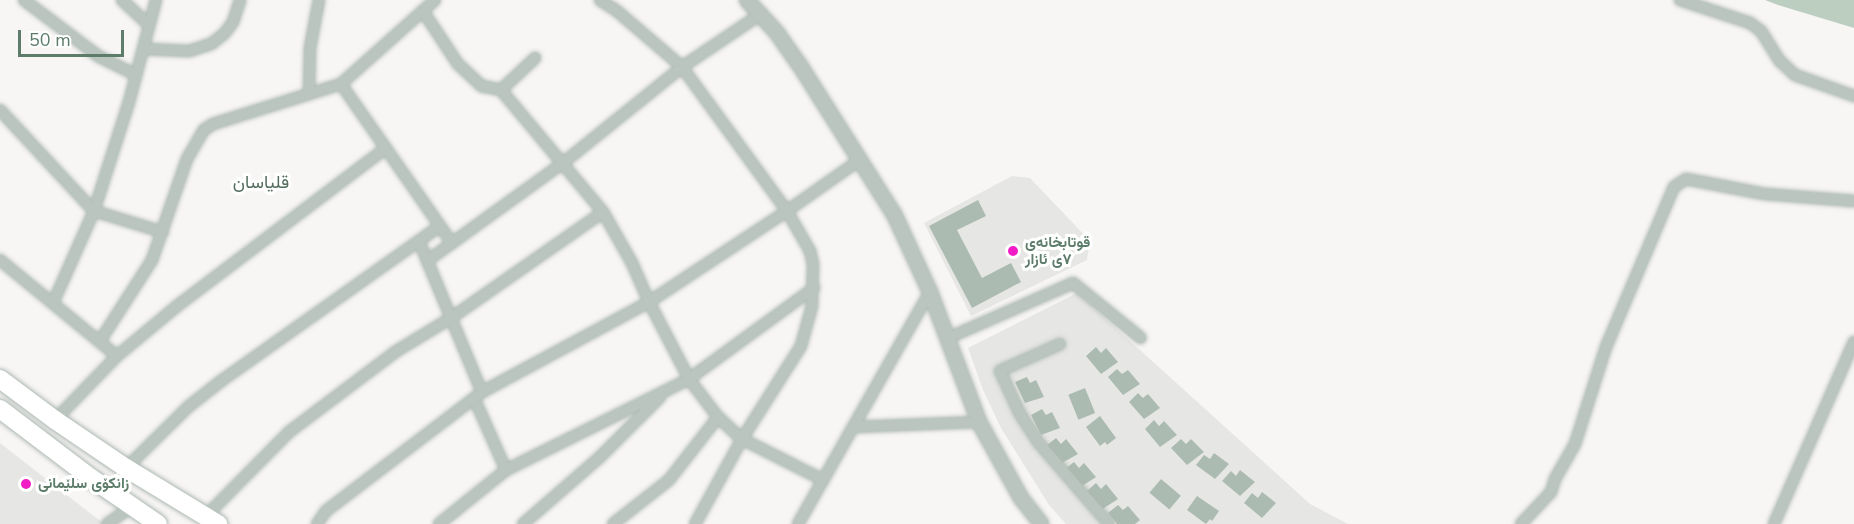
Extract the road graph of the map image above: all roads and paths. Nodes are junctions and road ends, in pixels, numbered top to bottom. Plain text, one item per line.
1 (24, 0) edge
2 (122, 0) edge
3 (156, 0) edge
4 (240, 0) edge
5 (319, 0) edge
6 (435, 0) edge
7 (600, 0) edge
8 (747, 0) edge
9 (1680, 0) edge
10 (423, 11) junction
11 (761, 14) junction
12 (148, 24) junction
13 (143, 49) junction
14 (535, 58) dead end
15 (682, 68) junction
16 (136, 75) junction
17 (341, 84) junction
18 (501, 90) junction
19 (309, 94) junction
20 (1854, 96) edge
21 (0, 110) edge
22 (386, 148) junction
23 (861, 159) junction
24 (562, 163) junction
25 (1854, 201) edge
26 (94, 211) junction
27 (788, 211) junction
28 (603, 212) junction
29 (440, 226) junction
30 (163, 232) junction
31 (419, 241) junction
32 (452, 243) junction
33 (0, 260) edge
34 (428, 261) junction
35 (814, 288) junction
36 (930, 291) junction
37 (649, 302) junction
38 (52, 303) junction
39 (451, 318) junction
40 (948, 338) junction
41 (1142, 338) dead end
42 (100, 341) junction
43 (1854, 342) edge
44 (1060, 344) dead end
45 (117, 356) junction
46 (0, 379) edge
47 (689, 379) junction
48 (666, 390) junction
49 (478, 395) junction
50 (0, 409) edge
51 (718, 417) junction
52 (55, 420) junction
53 (979, 422) junction
54 (853, 427) junction
55 (742, 439) junction
56 (126, 468) junction
57 (506, 470) junction
58 (823, 480) junction
59 (131, 507) junction
60 (212, 520) edge
61 (107, 524) edge
62 (158, 524) edge
63 (317, 524) edge
64 (439, 524) edge
65 (522, 524) edge
66 (613, 524) edge
67 (695, 524) edge
68 (798, 524) edge
69 (1041, 524) edge
70 (1109, 524) edge
71 (1521, 524) edge
72 (1774, 524) edge

1 - 16 street
2 - 12 street
3 - 12 street
4 - 13 street
5 - 19 street
6 - 10 street
7 - 15 street
8 - 11 street
9 - 20 street
10 - 17 street
10 - 18 street
11 - 15 street
11 - 23 street
12 - 13 street
13 - 16 street
14 - 18 street
15 - 24 street
15 - 27 street
16 - 26 street
17 - 19 street
17 - 22 street
18 - 24 street
19 - 30 street
21 - 26 street
22 - 29 street
22 - 45 street
23 - 27 street
23 - 36 street
24 - 28 street
24 - 32 street
25 - 71 street
26 - 30 street
26 - 38 street
27 - 35 street
27 - 37 street
28 - 37 street
28 - 39 street
29 - 31 street
29 - 32 street
30 - 42 street
31 - 34 street
31 - 56 street
32 - 34 street
33 - 38 street
34 - 39 street
35 - 47 street
35 - 55 street
36 - 40 street
36 - 54 street
37 - 47 street
37 - 49 street
38 - 42 street
39 - 49 street
39 - 60 street
40 - 41 street
40 - 53 street
42 - 45 street
43 - 72 street
44 - 70 street
45 - 52 street
46 - 52 main road
47 - 48 street
47 - 51 street
48 - 57 street
48 - 65 street
49 - 57 street
49 - 63 street
50 - 59 main road
51 - 55 street
51 - 66 street
52 - 56 main road
53 - 54 street
53 - 69 street
54 - 58 street
55 - 58 street
55 - 67 street
56 - 60 main road
57 - 64 street
58 - 68 street
59 - 61 street
59 - 62 main road

